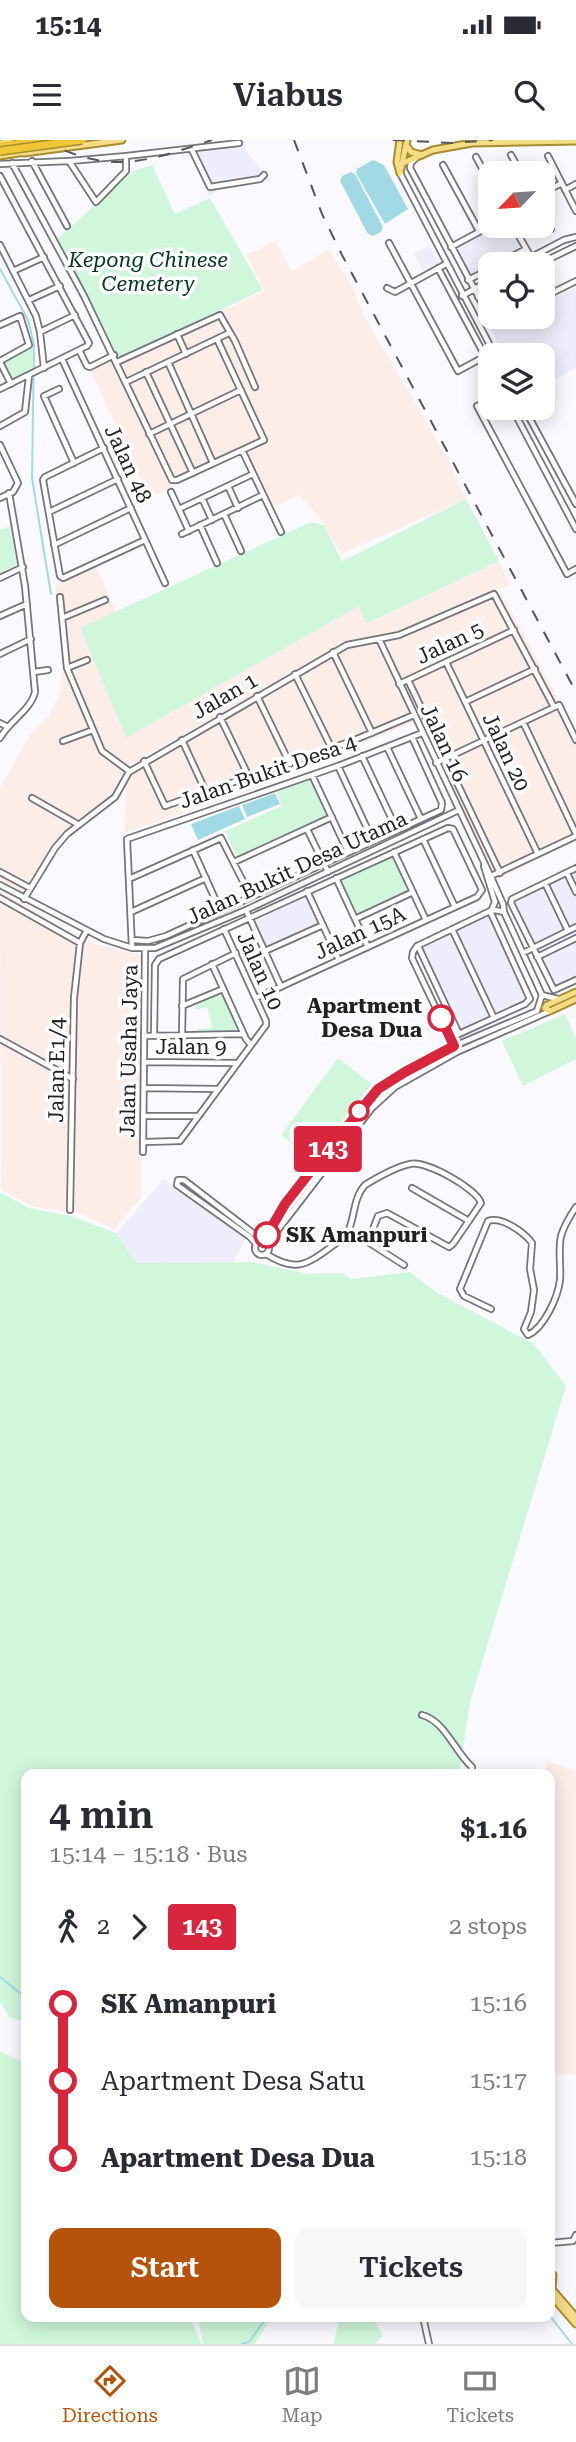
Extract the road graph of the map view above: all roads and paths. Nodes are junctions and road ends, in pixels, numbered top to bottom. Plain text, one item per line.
1 (10, 140) edge
2 (21, 140) edge
3 (44, 140) edge
4 (50, 140) edge
5 (63, 140) edge
6 (122, 140) edge
7 (473, 141) edge
8 (489, 141) edge
9 (576, 141) edge
10 (404, 142) edge
11 (82, 143) edge
12 (239, 143) dead end
13 (0, 148) edge
14 (192, 150) junction
15 (24, 153) junction
16 (422, 155) junction
17 (511, 155) dead end
18 (126, 156) junction
19 (548, 156) dead end
20 (476, 157) dead end
21 (415, 158) junction
22 (32, 161) junction
23 (478, 161) edge
24 (514, 161) edge
25 (71, 162) junction
26 (12, 163) junction
27 (403, 163) junction
28 (0, 164) edge
29 (443, 165) dead end
30 (400, 173) junction
31 (264, 175) dead end
32 (0, 176) edge
33 (562, 183) junction
34 (576, 184) edge
35 (555, 186) edge
36 (565, 190) junction
37 (576, 211) edge
38 (67, 226) dead end
39 (478, 229) edge
40 (478, 232) edge
41 (576, 237) edge
42 (520, 238) edge
43 (389, 243) dead end
44 (0, 245) edge
45 (576, 246) edge
46 (451, 247) junction
47 (526, 249) junction
48 (520, 252) edge
49 (528, 252) edge
50 (541, 252) edge
51 (555, 256) edge
52 (44, 257) junction
53 (446, 264) junction
54 (438, 268) junction
55 (13, 271) junction
56 (478, 275) edge
57 (468, 280) junction
58 (576, 281) edge
59 (411, 283) junction
60 (60, 286) junction
61 (478, 286) edge
62 (387, 288) dead end
63 (473, 289) junction
64 (555, 292) edge
65 (462, 296) junction
66 (478, 297) edge
67 (29, 300) junction
68 (75, 315) junction
69 (0, 325) edge
70 (40, 332) junction
71 (229, 333) junction
72 (177, 334) junction
73 (218, 339) junction
74 (478, 343) edge
75 (488, 343) edge
76 (79, 350) junction
77 (186, 354) junction
78 (114, 355) junction
79 (62, 359) junction
80 (478, 360) edge
81 (0, 361) edge
82 (117, 362) junction
83 (168, 362) junction
84 (42, 368) junction
85 (146, 372) junction
86 (29, 375) junction
87 (126, 382) junction
88 (10, 384) junction
89 (255, 387) dead end
90 (0, 389) edge
91 (59, 389) dead end
92 (241, 390) junction
93 (191, 414) junction
94 (484, 420) edge
95 (518, 420) edge
96 (530, 420) edge
97 (170, 424) junction
98 (0, 426) edge
99 (149, 434) junction
100 (0, 445) edge
101 (104, 448) junction
102 (241, 450) junction
103 (74, 463) junction
104 (213, 463) junction
105 (193, 473) junction
106 (253, 474) junction
107 (118, 479) junction
108 (228, 486) junction
109 (171, 492) dead end
110 (9, 493) junction
111 (263, 495) junction
112 (0, 498) edge
113 (202, 498) junction
114 (576, 504) edge
115 (131, 508) junction
116 (238, 508) junction
117 (179, 509) junction
118 (49, 512) junction
119 (224, 514) junction
120 (212, 520) junction
121 (200, 526) junction
122 (576, 528) edge
123 (189, 531) junction
124 (281, 532) dead end
125 (182, 534) dead end
126 (145, 540) junction
127 (54, 545) junction
128 (241, 551) dead end
129 (217, 562) dead end
130 (23, 567) junction
131 (576, 569) edge
132 (0, 578) edge
133 (165, 583) dead end
134 (60, 597) dead end
135 (104, 600) dead end
136 (26, 604) junction
137 (0, 616) edge
138 (62, 618) junction
139 (514, 630) junction
140 (31, 639) junction
141 (379, 639) junction
142 (333, 652) junction
143 (0, 654) edge
144 (87, 660) dead end
145 (446, 662) junction
146 (68, 668) junction
147 (535, 669) junction
148 (48, 670) dead end
149 (34, 672) junction
150 (295, 674) junction
151 (408, 680) junction
152 (399, 684) junction
153 (257, 696) junction
154 (465, 702) junction
155 (557, 706) junction
156 (414, 715) junction
157 (220, 717) junction
158 (523, 722) junction
159 (0, 723) edge
160 (6, 726) junction
161 (93, 730) junction
162 (372, 733) junction
163 (422, 733) junction
164 (412, 737) junction
165 (0, 738) edge
166 (182, 740) junction
167 (576, 740) edge
168 (63, 741) dead end
169 (484, 741) junction
170 (387, 747) junction
171 (331, 749) junction
172 (362, 756) junction
173 (445, 759) junction
174 (144, 761) junction
175 (436, 763) junction
176 (290, 764) junction
177 (338, 765) junction
178 (129, 772) junction
179 (312, 775) junction
180 (249, 777) junction
181 (206, 792) junction
182 (32, 798) dead end
183 (460, 810) junction
184 (332, 817) junction
185 (421, 819) junction
186 (79, 825) junction
187 (307, 829) junction
188 (397, 830) junction
189 (576, 835) edge
190 (423, 839) junction
191 (373, 841) junction
192 (193, 850) junction
193 (348, 852) junction
194 (394, 852) junction
195 (538, 855) junction
196 (482, 859) junction
197 (234, 862) junction
198 (324, 863) junction
199 (576, 869) edge
200 (0, 872) edge
201 (328, 872) junction
202 (500, 873) junction
203 (567, 873) junction
204 (491, 877) junction
205 (206, 878) junction
206 (336, 878) junction
207 (128, 879) junction
208 (545, 883) junction
209 (0, 885) edge
210 (30, 888) junction
211 (307, 891) junction
212 (413, 892) junction
213 (576, 892) edge
214 (251, 897) junction
215 (0, 898) edge
216 (24, 899) junction
217 (455, 907) junction
218 (246, 910) junction
219 (220, 911) junction
220 (490, 911) junction
221 (131, 912) junction
222 (504, 912) junction
223 (250, 917) junction
224 (355, 919) junction
225 (426, 920) junction
226 (323, 925) junction
227 (576, 927) edge
228 (224, 929) junction
229 (452, 929) junction
230 (568, 931) junction
231 (86, 932) junction
232 (576, 938) edge
233 (132, 940) junction
234 (79, 943) junction
235 (417, 946) junction
236 (368, 947) junction
237 (132, 948) junction
238 (533, 948) junction
239 (145, 950) junction
240 (265, 951) junction
241 (236, 953) junction
242 (523, 953) junction
243 (537, 957) junction
244 (339, 960) junction
245 (212, 964) junction
246 (576, 980) edge
247 (281, 987) junction
248 (223, 989) junction
249 (576, 992) edge
250 (542, 995) junction
251 (256, 998) junction
252 (560, 999) junction
253 (576, 999) edge
254 (182, 1006) junction
255 (550, 1011) junction
256 (538, 1014) junction
257 (494, 1018) junction
258 (243, 1034) junction
259 (459, 1034) junction
260 (154, 1036) junction
261 (182, 1036) junction
262 (144, 1037) junction
263 (450, 1038) junction
264 (0, 1039) edge
265 (251, 1045) junction
266 (454, 1046) junction
267 (457, 1052) junction
268 (144, 1062) junction
269 (238, 1063) junction
270 (73, 1079) junction
271 (144, 1088) junction
272 (218, 1089) junction
273 (144, 1116) junction
274 (198, 1116) junction
275 (144, 1142) junction
276 (143, 1152) dead end
277 (412, 1188) dead end
278 (576, 1207) edge
279 (71, 1210) dead end
280 (469, 1221) junction
281 (264, 1241) junction
282 (256, 1244) junction
283 (266, 1254) junction
284 (404, 1265) dead end
285 (491, 1308) dead end
286 (422, 1715) dead end
287 (472, 1769) edge
288 (576, 2235) edge
289 (555, 2243) edge
290 (555, 2295) edge
291 (555, 2296) edge
292 (576, 2317) edge
293 (424, 2322) edge
294 (576, 2323) edge
295 (429, 2344) edge

1 - 13 main road
2 - 13 main road
3 - 13 highway, bridge
4 - 15 main road
5 - 11 main road
6 - 11 main road
7 - 8 main road
7 - 16 main road
8 - 9 main road
10 - 16 main road
10 - 27 main road
10 - 30 main road
11 - 13 highway, bridge
11 - 15 main road
12 - 14 street
13 - 15 main road
14 - 18 street
14 - 31 street
16 - 21 main road
17 - 24 street
18 - 25 street
18 - 25 street
19 - 33 street
20 - 23 street
21 - 27 main road
21 - 46 street
22 - 25 street
22 - 26 street
22 - 38 street
26 - 28 street
26 - 78 street
27 - 30 main road
29 - 39 street
30 - 53 street
32 - 52 street
33 - 35 street
33 - 36 street
34 - 36 street
36 - 37 street
40 - 46 street
41 - 50 street
42 - 47 street
43 - 59 street
44 - 55 street
45 - 51 street
46 - 57 street
47 - 48 street
47 - 49 street
52 - 55 street
52 - 60 street
53 - 54 street
53 - 65 street
54 - 59 street
54 - 74 street
55 - 67 street
56 - 57 street
57 - 63 street
58 - 64 street
59 - 62 street
59 - 80 street
60 - 67 street
60 - 68 street
61 - 63 street
63 - 65 street
63 - 66 street
65 - 75 street
67 - 70 street
68 - 70 street
68 - 76 street
69 - 81 street
70 - 84 street
71 - 72 street
71 - 73 street
71 - 89 street
72 - 77 street
72 - 82 street
73 - 77 street
73 - 92 street
76 - 78 street
76 - 79 street
77 - 83 street
78 - 82 street
79 - 84 street
79 - 101 street, Jalan 48
81 - 88 street
82 - 87 street
83 - 85 street
83 - 93 street
84 - 86 street
85 - 87 street
85 - 97 street
86 - 88 street
86 - 98 street
87 - 99 street
88 - 90 street
91 - 103 street
92 - 93 street
92 - 102 street
93 - 97 street
93 - 104 street
94 - 131 street
95 - 122 street
96 - 114 street
97 - 99 street
97 - 105 street
99 - 105 street
100 - 110 street
101 - 103 street
101 - 107 street, Jalan 48
102 - 104 street
102 - 106 street
103 - 118 street
104 - 105 street
106 - 108 street
106 - 111 street
107 - 115 street, Jalan 48
107 - 118 street
108 - 113 street
108 - 116 street
109 - 117 street
110 - 112 street
110 - 130 street
111 - 116 street
111 - 124 street
113 - 117 street
113 - 120 street
115 - 126 street, Jalan 48
115 - 127 street
116 - 119 street
117 - 123 street
118 - 127 street
119 - 120 street
119 - 128 street
120 - 121 street
121 - 123 street
121 - 129 street
123 - 125 street
126 - 127 street
126 - 133 street, Jalan 48
130 - 132 street
130 - 136 street
134 - 138 street
135 - 138 street
136 - 137 street
136 - 140 street
138 - 146 street
139 - 141 street, Jalan 1
139 - 145 street, Jalan 5
139 - 147 street
140 - 143 street
140 - 149 street
141 - 142 street, Jalan 1
141 - 152 street, Jalan 16
142 - 150 street, Jalan 1
142 - 162 street
144 - 146 street
145 - 151 street, Jalan 5
145 - 154 street, Jalan 20
146 - 161 street
147 - 154 street
147 - 155 street
148 - 149 street
149 - 160 street
150 - 153 street, Jalan 1
150 - 171 street
151 - 152 street, Jalan 5
151 - 173 street
152 - 156 street, Jalan 16
153 - 157 street, Jalan 1
153 - 176 street
154 - 169 street, Jalan 20
155 - 158 street
155 - 167 street
156 - 162 street
156 - 163 street, Jalan 16
157 - 166 street, Jalan 1
157 - 180 street
158 - 169 street
158 - 189 street
159 - 160 street
160 - 165 street
161 - 168 street
161 - 178 street
162 - 171 street
163 - 164 street, Jalan Bukit Desa 4
163 - 175 street, Jalan 16
164 - 170 street, Jalan Bukit Desa 4
164 - 185 street, Jalan Bukit Desa Utama
166 - 174 street, Jalan 1
166 - 181 street
169 - 173 street
169 - 195 street, Jalan 20
170 - 172 street, Jalan Bukit Desa 4
170 - 185 street
171 - 176 street
172 - 177 street, Jalan Bukit Desa 4
172 - 188 street
173 - 175 street
173 - 202 street
174 - 178 street, Jalan 1
174 - 181 street
175 - 183 street, Jalan 16
176 - 180 street
177 - 179 street, Jalan Bukit Desa 4
177 - 191 street
178 - 186 street, Jalan 1
179 - 184 street
179 - 207 street, Jalan Bukit Desa 4
180 - 181 street
182 - 186 street
183 - 196 street, Jalan 16
183 - 201 street, Jalan Bukit Desa Utama
184 - 187 street
184 - 193 street
185 - 188 street, Jalan Bukit Desa Utama
186 - 210 street, Jalan 1
187 - 197 street
187 - 198 street
188 - 191 street, Jalan Bukit Desa Utama
189 - 195 street
190 - 194 street
190 - 217 street
190 - 217 street, Jalan 15A
191 - 193 street, Jalan Bukit Desa Utama
192 - 197 street
192 - 205 street
192 - 207 street
193 - 198 street, Jalan Bukit Desa Utama
194 - 206 street
194 - 212 street
195 - 202 street
196 - 204 street, Jalan 16
196 - 220 street, Jalan 16
197 - 214 street
198 - 201 street
198 - 214 street, Jalan Bukit Desa Utama
199 - 203 street
200 - 210 street
201 - 218 street, Jalan Bukit Desa Utama
202 - 204 street
203 - 208 street
203 - 213 street
204 - 222 street, Jalan 16
205 - 219 street
205 - 221 street
206 - 211 street
206 - 224 street
207 - 221 street
208 - 230 street
208 - 238 street
209 - 216 street
210 - 216 street, Jalan 1
211 - 223 street
211 - 226 street
212 - 224 street
212 - 225 street
214 - 219 street, Jalan Bukit Desa Utama
215 - 234 street
216 - 231 street
217 - 225 street, Jalan 15A
218 - 223 street
218 - 239 street, Jalan Bukit Desa Utama
219 - 233 street, Jalan Bukit Desa Utama
220 - 222 street
220 - 229 street
220 - 257 street
221 - 233 street
222 - 242 street, Jalan 16
223 - 228 street
223 - 240 street
224 - 236 street
225 - 236 street, Jalan 15A
226 - 240 street
226 - 244 street
227 - 230 street
228 - 241 street, Jalan 10
228 - 260 street
229 - 235 street
229 - 257 street
230 - 238 street
231 - 234 street, Jalan E1/4
231 - 237 street
232 - 243 street
233 - 237 street
234 - 270 street, Jalan E1/4
235 - 259 street
235 - 263 street
236 - 244 street, Jalan 15A
237 - 239 street
238 - 242 street
238 - 243 street
239 - 262 street, Jalan Usaha Jaya
240 - 247 street
241 - 245 street
241 - 251 street, Jalan 10
242 - 250 street, Jalan 16
243 - 246 street
244 - 247 street, Jalan 15A
245 - 248 street
245 - 254 street
247 - 251 street, Jalan 15A
248 - 254 street
248 - 258 street
249 - 252 main road
250 - 252 street
250 - 256 street
251 - 265 street, Jalan 10
252 - 255 main road
253 - 255 main road
254 - 261 street
255 - 256 street
256 - 266 street
256 - 267 street
257 - 259 street
258 - 261 street
258 - 265 street
259 - 263 street
260 - 261 street
260 - 262 street
262 - 268 street, Jalan Usaha Jaya
263 - 266 street
264 - 270 street
265 - 269 street
266 - 267 street
266 - 281 street
267 - 281 street
268 - 269 street, Jalan 9
268 - 271 street, Jalan Usaha Jaya
269 - 272 street
270 - 279 street, Jalan E1/4
271 - 272 street
271 - 273 street, Jalan Usaha Jaya
272 - 274 street
273 - 274 street
273 - 275 street, Jalan Usaha Jaya
274 - 275 street
275 - 276 street, Jalan Usaha Jaya
277 - 280 street
278 - 285 street
280 - 283 street
280 - 284 street
281 - 282 street
281 - 282 street
281 - 283 street
282 - 283 street
286 - 287 street
288 - 289 street
290 - 292 main road
291 - 294 main road
293 - 295 street

